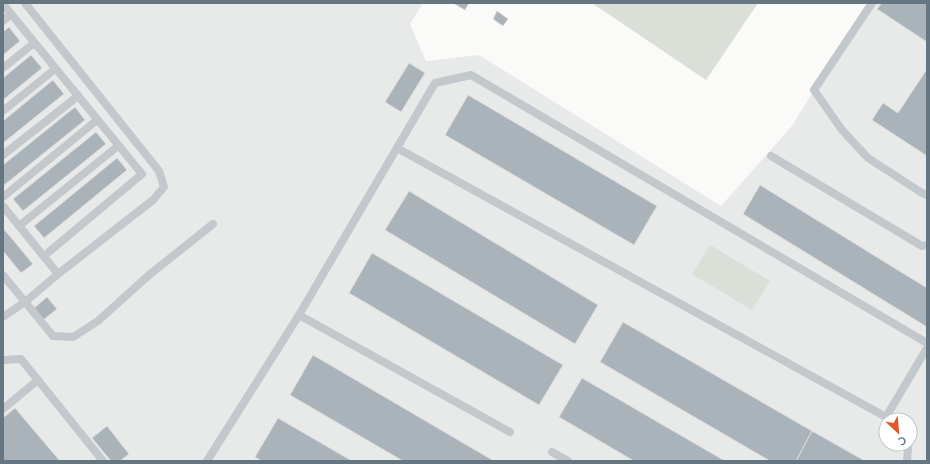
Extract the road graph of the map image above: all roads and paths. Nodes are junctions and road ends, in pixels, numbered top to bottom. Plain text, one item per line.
1 (25, 3) edge
2 (872, 3) edge
3 (3, 4) edge
4 (11, 14) junction
5 (3, 21) edge
6 (34, 43) junction
7 (3, 68) edge
8 (55, 69) junction
9 (78, 96) junction
10 (3, 111) edge
11 (97, 120) junction
12 (118, 146) junction
13 (397, 148) junction
14 (3, 155) edge
15 (771, 156) dead end
16 (927, 194) edge
17 (3, 197) edge
18 (3, 206) edge
19 (213, 224) dead end
20 (19, 226) junction
21 (927, 245) edge
22 (44, 256) junction
23 (58, 274) junction
24 (3, 275) edge
25 (24, 302) junction
26 (299, 315) junction
27 (3, 317) edge
28 (927, 343) edge
29 (927, 348) edge
30 (3, 360) edge
31 (38, 380) junction
32 (3, 409) edge
33 (891, 412) edge
34 (878, 414) edge
35 (510, 432) dead end
36 (552, 452) dead end
37 (210, 460) edge
38 (103, 461) edge
39 (568, 461) edge

1 - 23 lane
2 - 16 lane
3 - 4 lane
4 - 5 lane
4 - 6 lane
6 - 7 lane
6 - 8 lane
8 - 9 lane
8 - 10 lane
9 - 11 lane
9 - 14 lane
11 - 12 lane
11 - 17 lane
12 - 20 lane
12 - 22 lane
13 - 26 lane
13 - 28 lane
13 - 34 lane
15 - 21 lane
18 - 20 lane
19 - 25 lane
20 - 22 lane
22 - 23 lane
23 - 25 lane
24 - 25 lane
25 - 27 lane
26 - 35 lane
26 - 37 lane
29 - 33 lane
30 - 31 lane
31 - 32 lane
31 - 38 lane
36 - 39 lane

